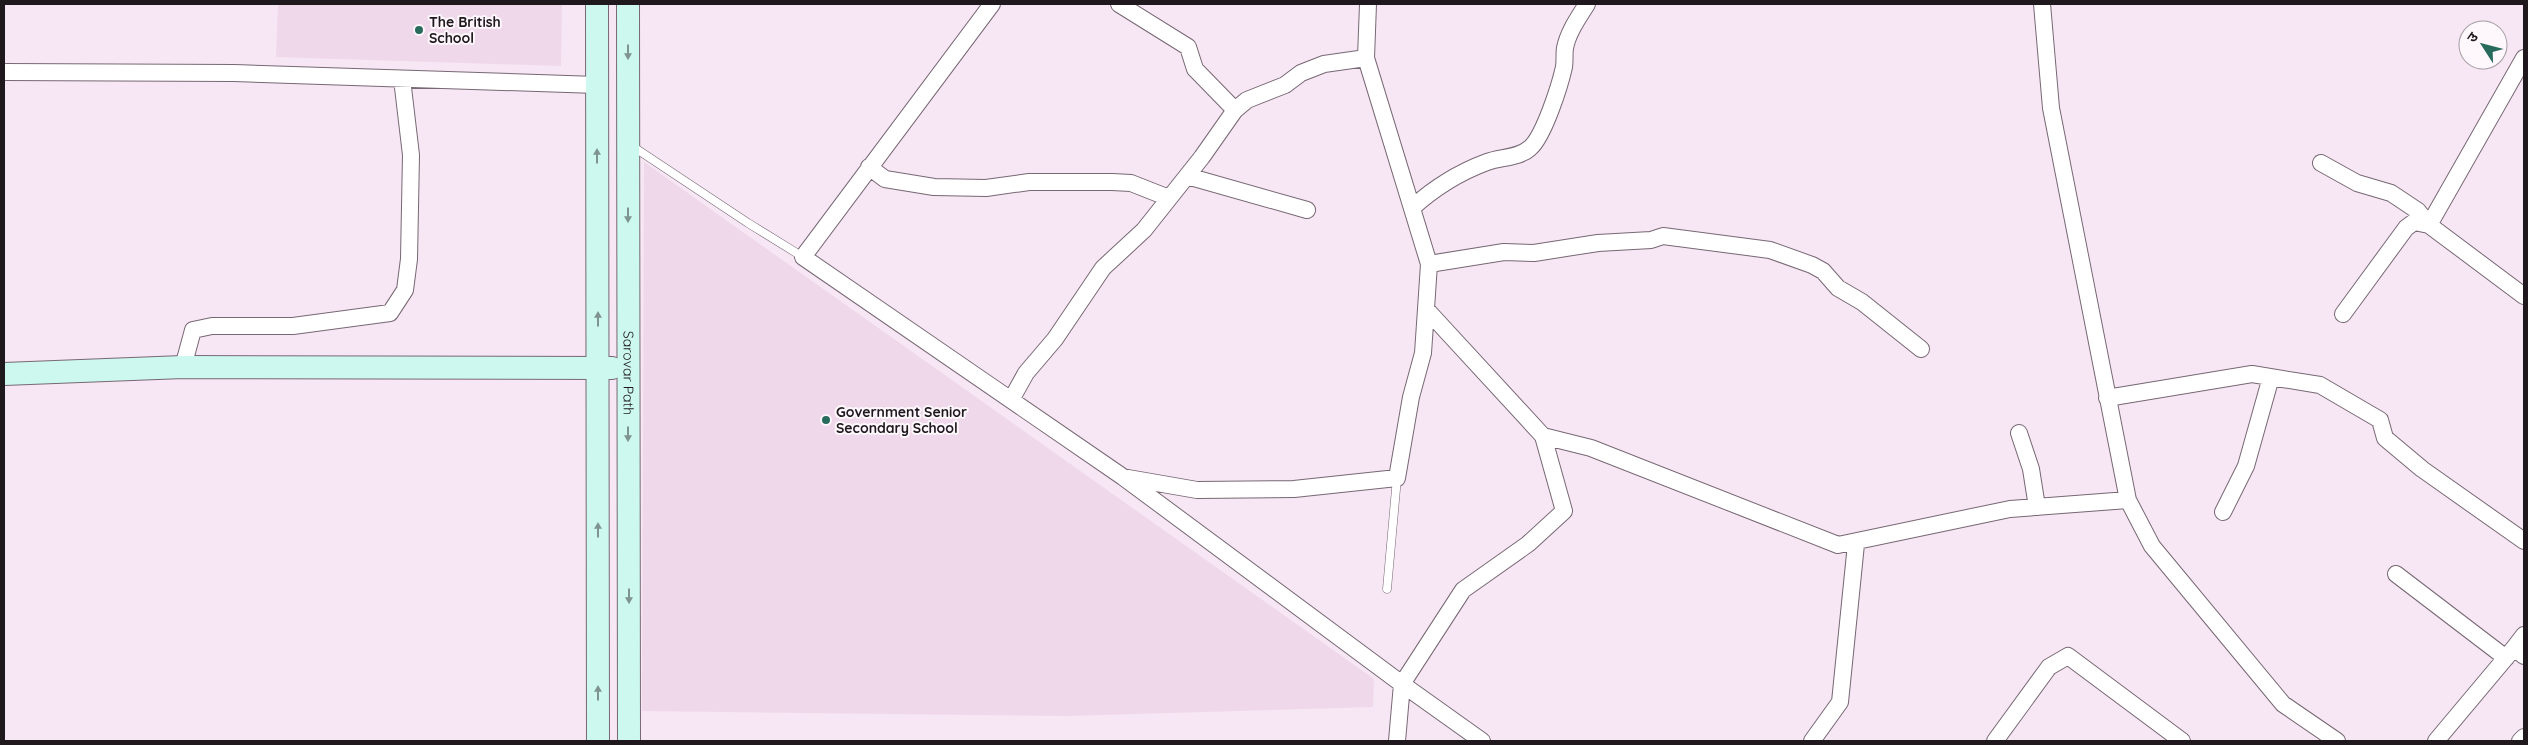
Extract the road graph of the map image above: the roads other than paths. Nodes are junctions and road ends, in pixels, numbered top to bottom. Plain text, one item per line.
1 (597, 4) edge
2 (628, 4) edge
3 (992, 4) edge
4 (1120, 4) edge
5 (1368, 4) edge
6 (1587, 4) edge
7 (2042, 4) edge
8 (1366, 58) junction
9 (2524, 58) edge
10 (4, 72) edge
11 (402, 79) junction
12 (597, 85) junction
13 (1234, 110) junction
14 (628, 143) junction
15 (2321, 163) dead end
16 (870, 167) junction
17 (1187, 176) junction
18 (1169, 198) junction
19 (1412, 208) junction
20 (1308, 210) dead end
21 (2429, 225) junction
22 (803, 257) junction
23 (1429, 264) junction
24 (2524, 296) edge
25 (1426, 309) junction
26 (2343, 314) dead end
27 (1921, 349) dead end
28 (183, 367) junction
29 (598, 368) junction
30 (628, 368) junction
31 (4, 374) edge
32 (2271, 377) junction
33 (2107, 398) junction
34 (1011, 400) junction
35 (2019, 433) dead end
36 (1543, 436) junction
37 (1123, 477) junction
38 (1397, 478) junction
39 (2128, 500) junction
40 (2037, 507) junction
41 (2223, 512) dead end
42 (2524, 542) edge
43 (1856, 544) junction
44 (2396, 574) dead end
45 (1387, 589) dead end
46 (2524, 635) edge
47 (2515, 654) edge
48 (1402, 684) junction
49 (2524, 737) edge
50 (2171, 738) edge
51 (598, 741) edge
52 (629, 741) edge
53 (1398, 741) edge
54 (1482, 741) edge
55 (1812, 741) edge
56 (1995, 741) edge
57 (2337, 741) edge
58 (2436, 741) edge
59 (2520, 741) edge

1 - 12 main road
2 -> 14 main road, Sarovar Path
3 - 16 street
4 - 13 street
5 - 8 street
6 - 19 street
7 - 33 street
8 - 13 street
8 - 19 street
9 - 21 street
10 - 11 street
11 - 12 street
11 - 28 street
29 -> 12 main road
13 - 17 street
14 - 22 lane
14 -> 30 main road, Sarovar Path
15 - 21 street
16 - 18 street
16 - 22 street
17 - 18 street
17 - 20 street
18 - 34 street
19 - 23 street
21 - 24 street
21 - 26 street
22 - 34 street
23 - 25 street
23 - 27 street
25 - 36 street
25 - 38 street
28 - 29 main road
28 - 31 main road
29 - 30 main road
51 -> 29 main road
30 -> 52 main road, Sarovar Path
32 - 33 street
32 - 41 street
32 - 42 street
33 - 39 street
34 - 37 street
35 - 40 street
36 - 43 street
36 - 48 street
37 - 38 street
37 - 48 street
38 - 45 lane
39 - 40 street
39 - 57 street
40 - 43 street
43 - 55 street
44 - 47 street
46 - 47 street
47 - 58 street
48 - 53 street
48 - 54 street
49 - 59 street
50 - 56 street

